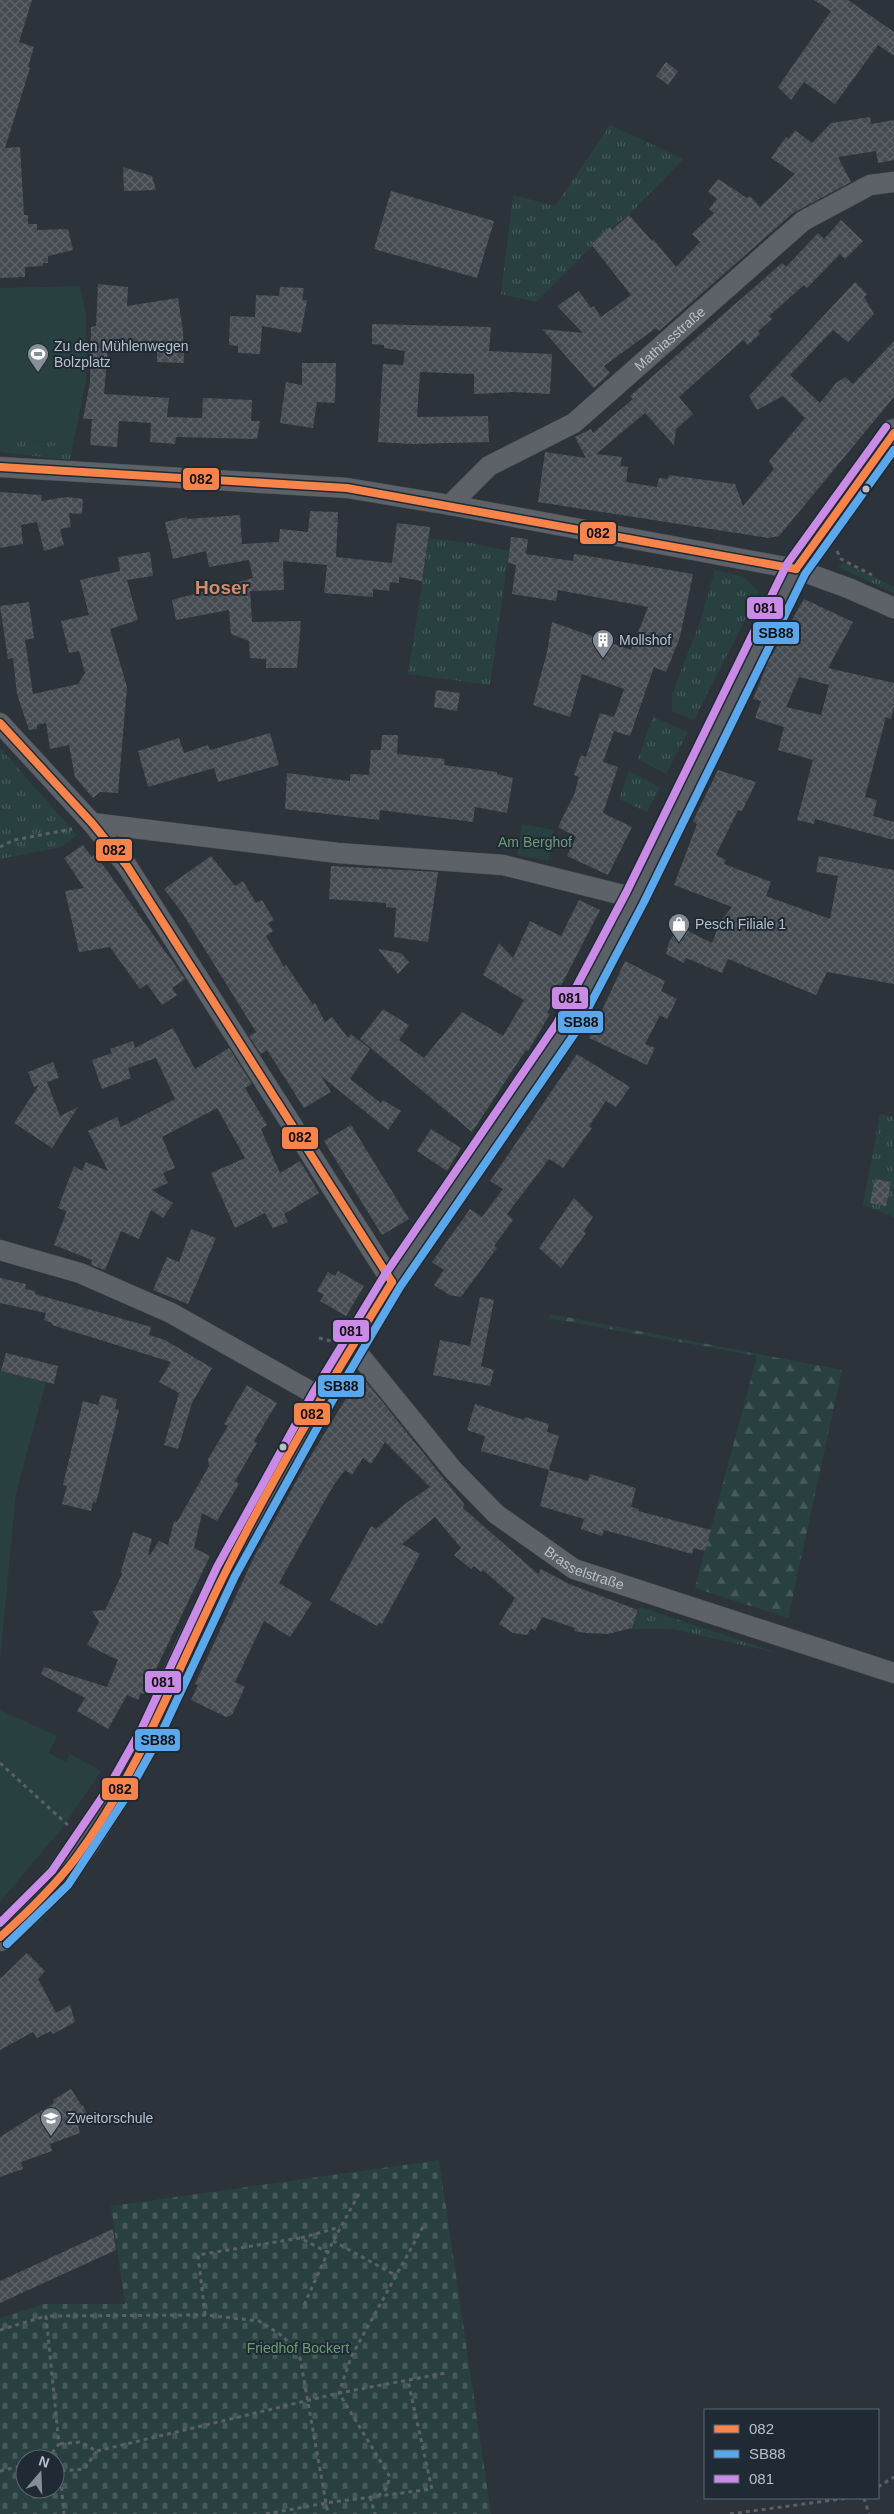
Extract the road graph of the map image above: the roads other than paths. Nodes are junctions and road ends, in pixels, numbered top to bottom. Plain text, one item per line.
1 (894, 182) edge
2 (894, 433) edge
3 (0, 467) edge
4 (450, 505) junction
5 (796, 569) junction
6 (894, 608) edge
7 (0, 723) edge
8 (92, 824) junction
9 (635, 898) junction
10 (0, 1250) edge
11 (392, 1282) junction
12 (352, 1346) junction
13 (322, 1398) junction
14 (894, 1673) edge
15 (0, 1938) edge

1 - 4 street, Mathiasstraße
2 - 5 main road
3 - 4 street
4 - 5 street
5 - 6 street
5 - 9 main road
7 - 8 street
8 - 9 street
8 - 11 street
9 - 11 main road
10 - 13 street
11 - 12 main road
12 - 13 main road
12 - 14 street, Brasselstraße
13 - 15 main road

